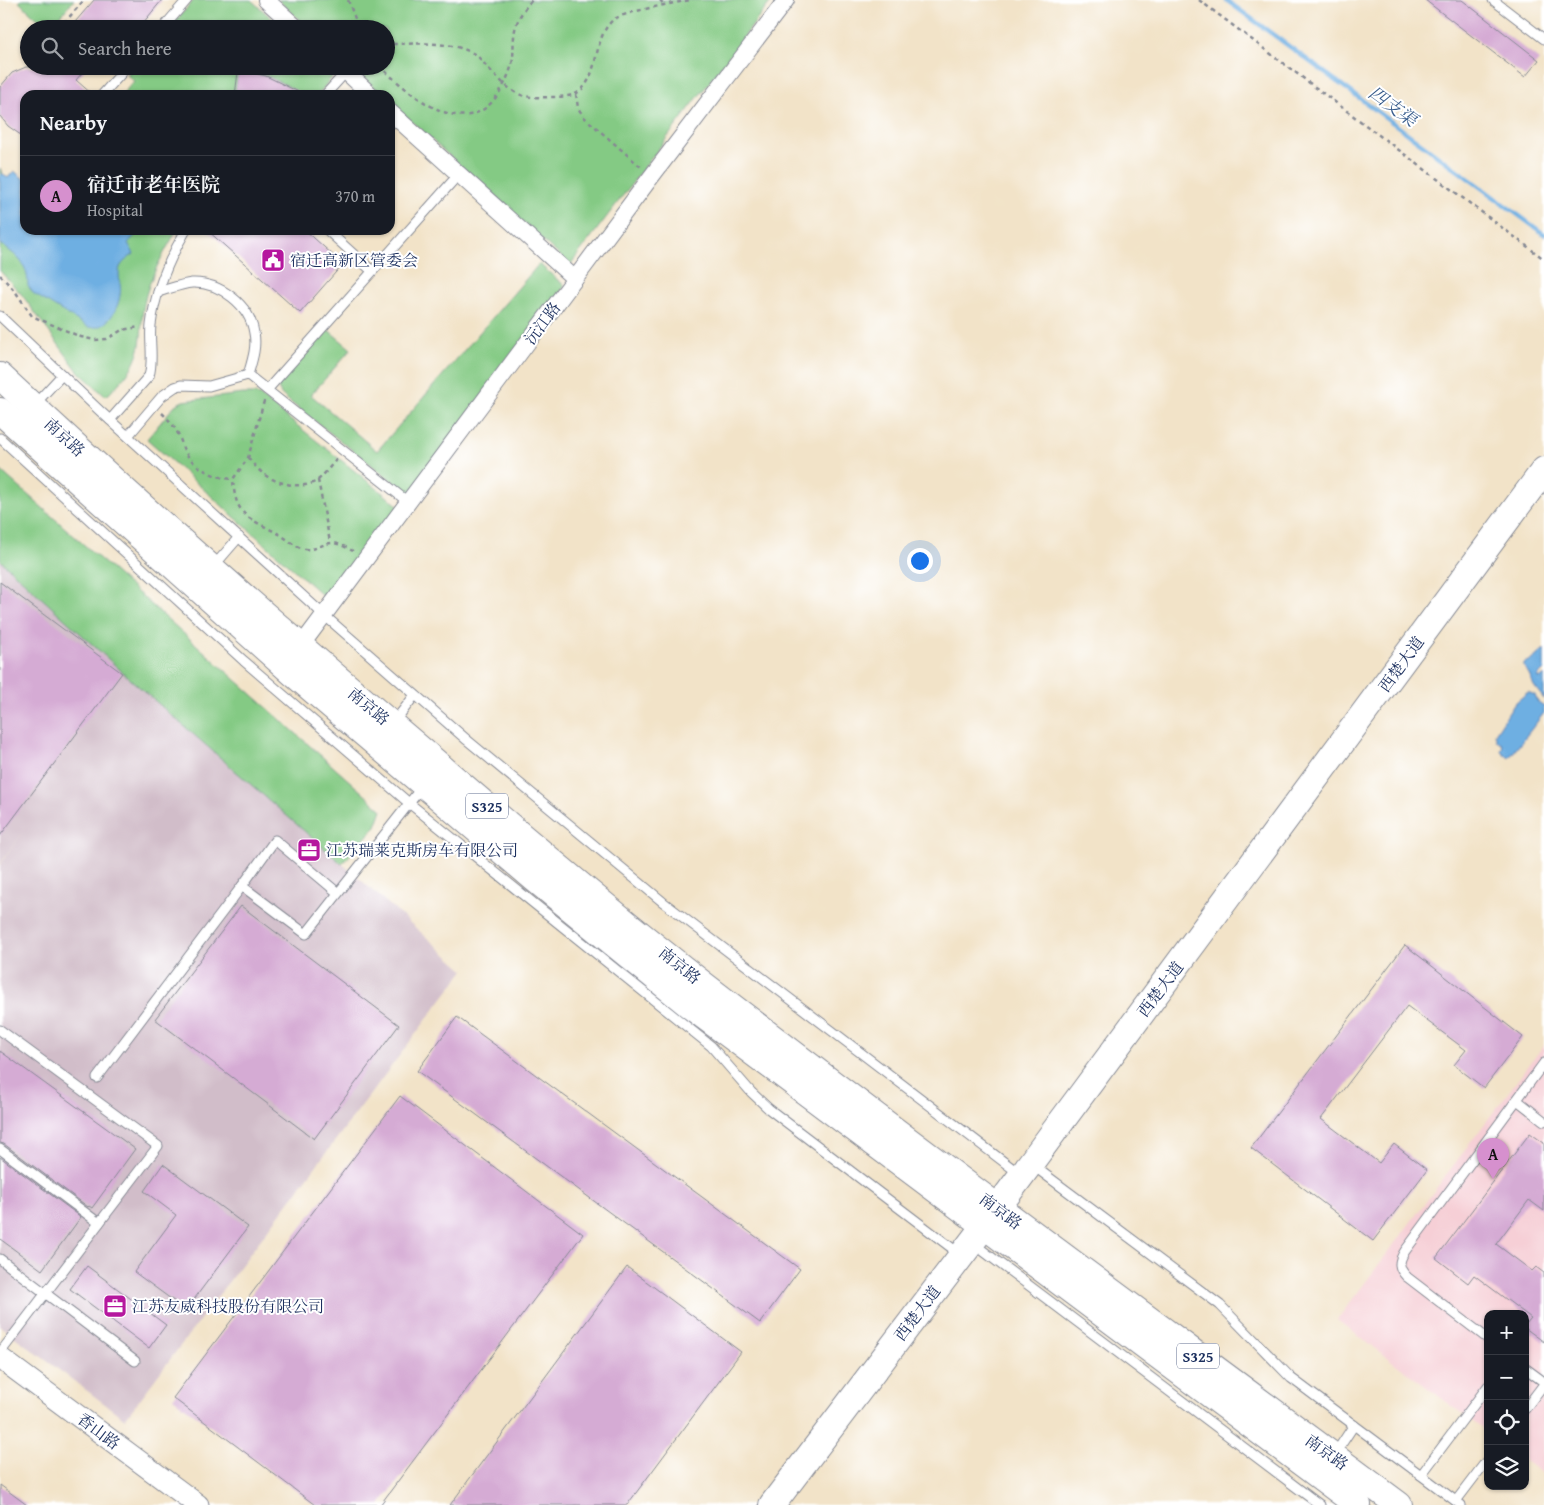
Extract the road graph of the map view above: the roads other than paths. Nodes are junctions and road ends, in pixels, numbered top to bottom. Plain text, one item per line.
1 (187, 0) edge
2 (266, 0) edge
3 (786, 0) edge
4 (1493, 0) edge
5 (170, 20) edge
6 (288, 20) edge
7 (1544, 40) edge
8 (120, 75) edge
9 (339, 75) edge
10 (349, 75) edge
11 (106, 90) edge
12 (328, 90) edge
13 (366, 90) edge
14 (395, 116) edge
15 (459, 174) junction
16 (183, 235) edge
17 (332, 235) edge
18 (372, 271) junction
19 (575, 279) junction
20 (158, 292) junction
21 (0, 316) edge
22 (62, 375) junction
23 (248, 375) junction
24 (0, 376) edge
25 (267, 390) junction
26 (32, 406) junction
27 (0, 411) edge
28 (110, 420) junction
29 (128, 436) junction
30 (0, 438) edge
31 (1544, 470) edge
32 (408, 502) junction
33 (239, 537) junction
34 (212, 568) junction
35 (324, 615) junction
36 (300, 647) junction
37 (415, 695) junction
38 (392, 725) junction
39 (416, 794) junction
40 (242, 886) junction
41 (338, 893) junction
42 (0, 1030) edge
43 (1544, 1063) edge
44 (97, 1078) dead end
45 (1516, 1100) junction
46 (1544, 1121) edge
47 (0, 1148) edge
48 (1025, 1169) junction
49 (99, 1223) junction
50 (978, 1233) junction
51 (0, 1259) edge
52 (45, 1294) junction
53 (1484, 1336) edge
54 (0, 1353) edge
55 (0, 1358) edge
56 (135, 1361) dead end
57 (1529, 1371) edge
58 (1544, 1383) edge
59 (1484, 1391) edge
60 (1529, 1404) edge
61 (1354, 1425) junction
62 (1333, 1456) junction
63 (1484, 1465) edge
64 (1421, 1475) junction
65 (1459, 1503) edge
66 (198, 1505) edge
67 (772, 1505) edge
68 (1320, 1505) edge
69 (1358, 1505) edge
70 (1399, 1505) edge

1 - 5 lane
2 - 6 street
3 - 19 street, 沅江路
4 - 7 lane
8 - 11 lane
9 - 12 lane
10 - 13 street
14 - 15 street
15 - 18 lane
15 - 19 street
16 - 20 lane
17 - 18 lane
18 - 25 lane
19 - 32 street, 沅江路
20 - 23 lane
20 - 28 lane
21 - 22 lane
22 - 26 lane
22 - 28 lane
23 - 25 lane
23 - 29 lane
24 - 26 main road, 南京路 / S325
25 - 32 lane
26 - 34 main road, 南京路 / S325
27 - 39 main road, 南京路 / S325
28 - 29 lane
29 - 33 lane
30 - 39 lane
31 - 48 main road, 西楚大道
32 - 35 street, 沅江路
33 - 34 lane
33 - 35 lane
34 - 36 main road, 南京路 / S325
35 - 36 street, 沅江路
35 - 37 lane
36 - 38 main road, 南京路 / S325
37 - 38 lane
37 - 48 lane
38 - 50 main road, 南京路 / S325
39 - 41 lane
39 - 50 main road, 南京路 / S325
39 - 50 lane
40 - 41 lane
40 - 41 lane
40 - 44 lane
42 - 49 lane
43 - 45 lane
45 - 46 lane
45 - 53 lane
47 - 49 lane
48 - 50 main road, 西楚大道
48 - 61 lane
49 - 52 lane
50 - 62 main road, 南京路 / S325
50 - 67 main road, 西楚大道
50 - 68 lane
50 - 69 main road, 南京路 / S325
51 - 52 lane
52 - 54 lane
52 - 56 lane
55 - 66 street, 香山路
57 - 58 lane
58 - 60 lane
59 - 64 lane
61 - 62 lane
61 - 64 lane
62 - 70 main road, 南京路 / S325
63 - 65 lane
64 - 65 lane

